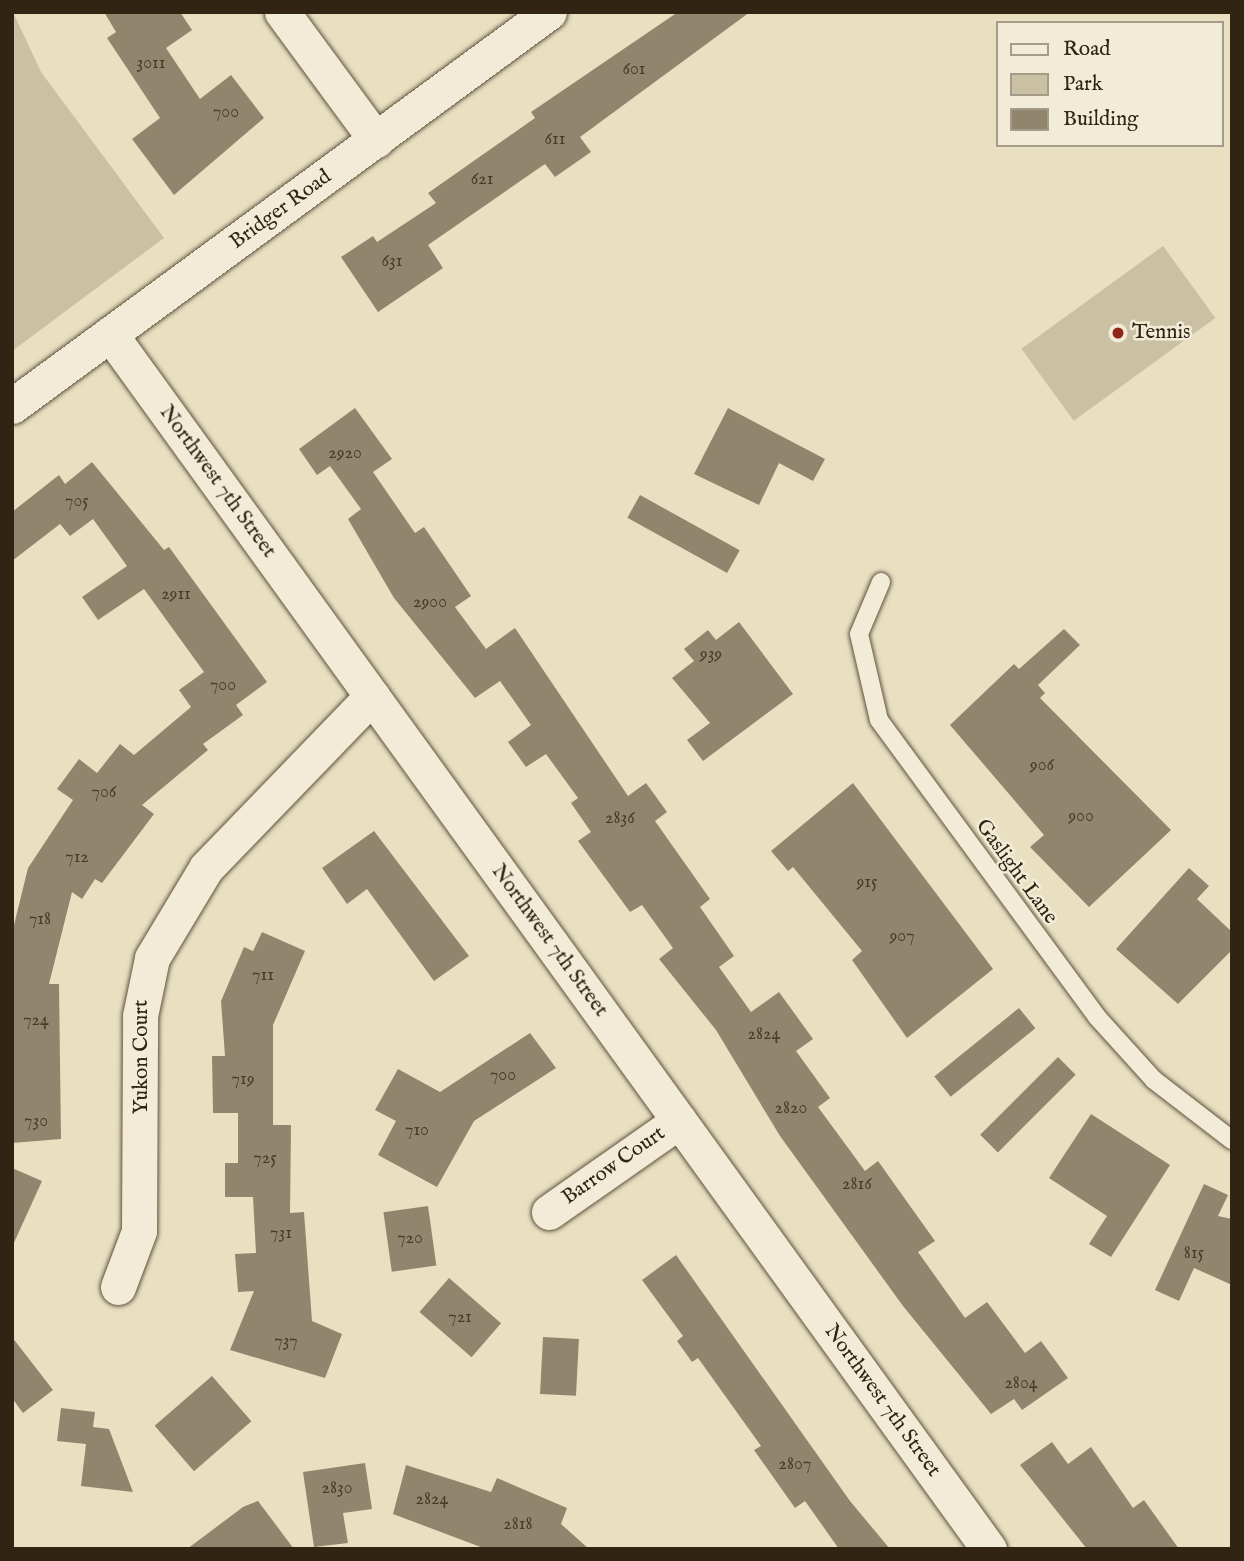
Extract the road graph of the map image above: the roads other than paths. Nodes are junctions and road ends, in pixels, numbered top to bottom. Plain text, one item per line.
1 (282, 12) edge
2 (549, 12) edge
3 (376, 140) junction
4 (110, 334) junction
5 (12, 406) edge
6 (881, 582) dead end
7 (372, 696) junction
8 (679, 1121) junction
9 (1232, 1140) edge
10 (549, 1212) dead end
11 (118, 1287) dead end
12 (989, 1549) edge

1 - 3 street
2 - 3 street, Bridger Road
3 - 4 street, Bridger Road
4 - 5 street, Bridger Road
4 - 7 street, Northwest 7th Street
6 - 9 lane, Gaslight Lane
7 - 8 street, Northwest 7th Street
7 - 11 street, Yukon Court
8 - 10 street, Barrow Court
8 - 12 street, Northwest 7th Street

